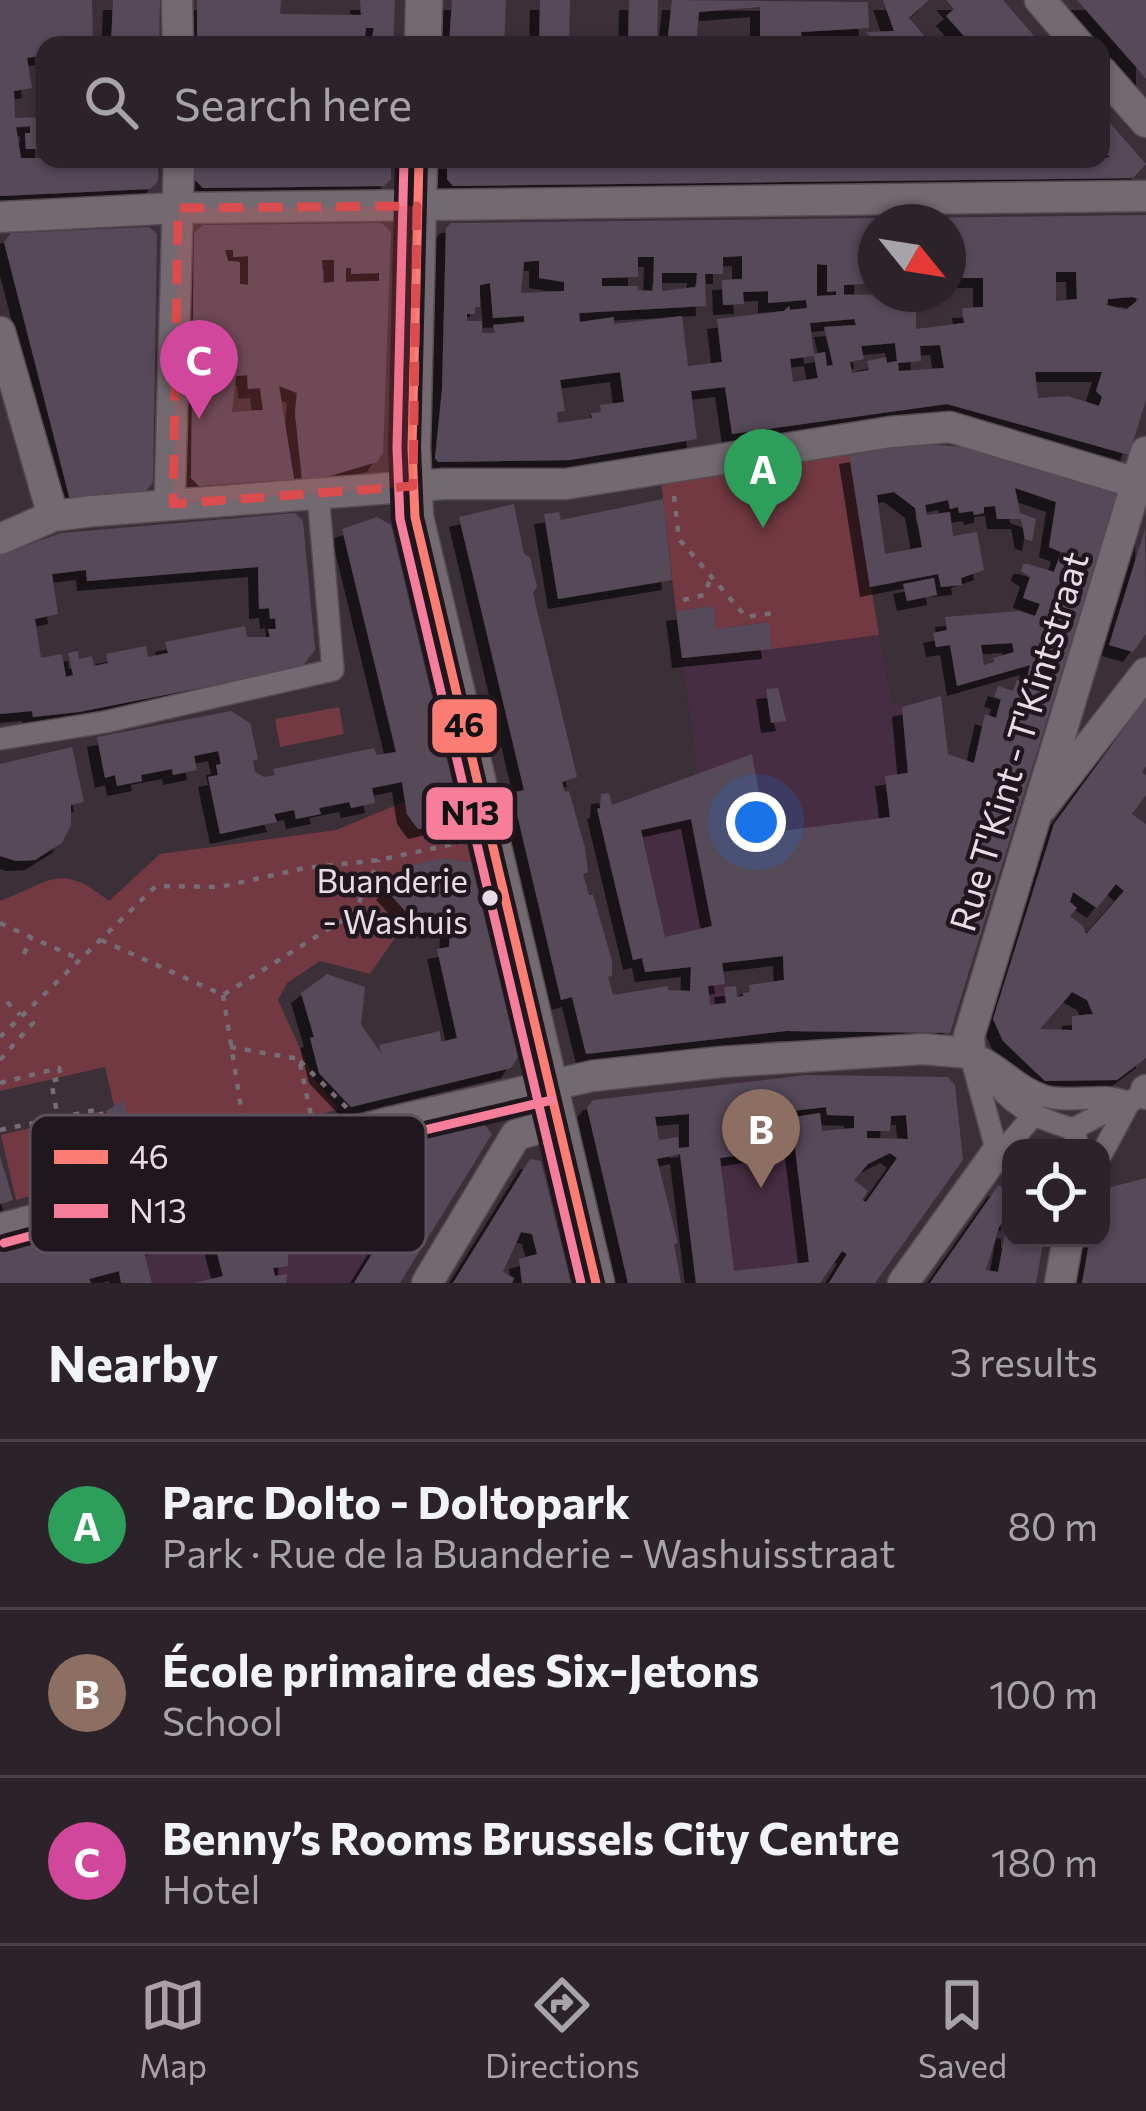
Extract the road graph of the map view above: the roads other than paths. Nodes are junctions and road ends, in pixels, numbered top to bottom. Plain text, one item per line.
1 (177, 0) edge
2 (424, 0) edge
3 (1040, 0) edge
4 (178, 36) edge
5 (423, 36) edge
6 (1071, 36) edge
7 (1110, 80) edge
8 (1146, 122) edge
9 (179, 168) edge
10 (418, 168) edge
11 (1146, 196) edge
12 (417, 206) junction
13 (178, 208) junction
14 (0, 217) edge
15 (0, 332) edge
16 (1146, 452) edge
17 (1136, 484) junction
18 (413, 486) junction
19 (318, 493) junction
20 (173, 504) junction
21 (53, 516) junction
22 (0, 539) edge
23 (1146, 673) edge
24 (0, 739) edge
25 (1034, 816) junction
26 (980, 1063) junction
27 (549, 1085) junction
28 (1137, 1097) edge
29 (489, 1098) junction
30 (424, 1115) edge
31 (1032, 1117) junction
32 (558, 1123) junction
33 (516, 1135) junction
34 (1015, 1139) edge
35 (1076, 1139) edge
36 (1110, 1140) edge
37 (1002, 1141) edge
38 (1002, 1156) edge
39 (30, 1221) edge
40 (0, 1229) edge
41 (1066, 1247) edge
42 (427, 1283) edge
43 (596, 1283) edge
44 (902, 1283) edge
45 (1060, 1283) edge

1 - 4 street
2 - 5 street
3 - 6 street
7 - 8 street
9 - 13 street
10 - 12 street
11 - 12 street
12 - 13 street
12 - 18 street
13 - 14 street
13 - 20 street
15 - 21 street
16 - 17 street, Rue T'Kint - T'Kintstraat
17 - 18 street
17 - 25 street, Rue T'Kint - T'Kintstraat
18 - 19 street
18 - 27 street
19 - 20 street
19 - 24 street
20 - 21 street
21 - 22 street
23 - 25 street
25 - 26 street, Rue T'Kint - T'Kintstraat
26 - 27 street
26 - 28 street
26 - 31 street
26 - 37 street
27 - 29 street
27 - 32 street
28 - 35 street
28 - 36 street
29 - 30 street
29 - 33 street
31 - 34 street
31 - 35 street
32 - 33 street
32 - 43 street
33 - 42 street
38 - 44 street
39 - 40 street
41 - 45 street

